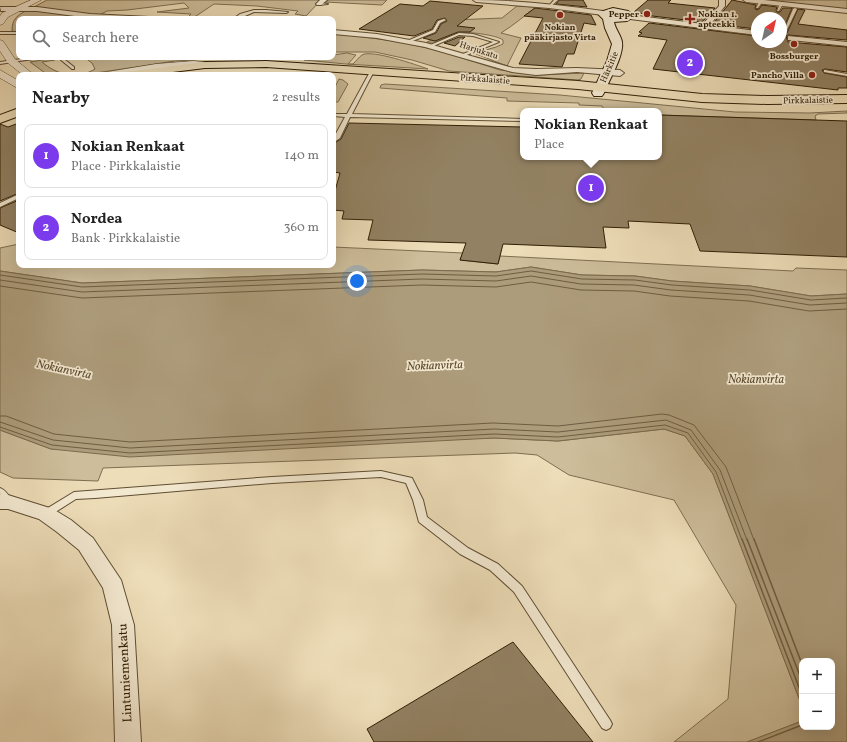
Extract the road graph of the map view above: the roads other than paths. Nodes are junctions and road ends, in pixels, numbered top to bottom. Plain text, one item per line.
1 (22, 0) edge
2 (37, 0) edge
3 (476, 0) edge
4 (490, 0) edge
5 (556, 0) edge
6 (722, 0) edge
7 (746, 0) edge
8 (549, 6) junction
9 (0, 9) edge
10 (795, 9) dead end
11 (16, 10) junction
12 (625, 11) junction
13 (847, 11) edge
14 (286, 12) dead end
15 (607, 14) junction
16 (90, 16) edge
17 (239, 16) edge
18 (444, 20) dead end
19 (0, 22) edge
20 (787, 24) edge
21 (709, 26) junction
22 (751, 31) edge
23 (336, 32) edge
24 (0, 33) edge
25 (16, 33) edge
26 (787, 35) edge
27 (409, 42) junction
28 (0, 43) edge
29 (847, 43) edge
30 (430, 46) junction
31 (628, 50) dead end
32 (464, 55) junction
33 (19, 60) edge
34 (63, 60) edge
35 (11, 61) junction
36 (0, 63) edge
37 (205, 65) junction
38 (73, 68) dead end
39 (623, 68) joint
40 (825, 70) dead end
41 (26, 72) edge
42 (126, 72) edge
43 (142, 72) edge
44 (192, 72) edge
45 (310, 72) edge
46 (608, 72) junction
47 (336, 73) edge
48 (0, 74) edge
49 (370, 74) junction
50 (847, 75) edge
51 (16, 84) edge
52 (599, 90) junction
53 (614, 92) junction
54 (847, 100) edge
55 (847, 103) edge
56 (16, 105) edge
57 (0, 111) edge
58 (16, 113) edge
59 (336, 115) edge
60 (348, 115) junction
61 (0, 119) edge
62 (520, 120) edge
63 (336, 139) edge
64 (16, 197) edge
65 (0, 205) edge
66 (3, 499) edge
67 (46, 514) junction
68 (606, 724) dead end
69 (128, 742) edge

1 - 9 street
2 - 11 street
3 - 4 street
4 - 8 street
5 - 8 lane
6 - 21 street
7 - 13 street
8 - 15 street
9 - 11 street
10 - 20 lane
11 - 16 street
11 - 19 street
12 - 15 main road
12 - 15 main road
12 - 21 street
12 - 31 main road, Härkitie
14 - 17 lane
15 - 46 main road, Härkitie
18 - 27 lane
21 - 22 street
23 - 27 street, Harjukatu
24 - 25 lane
26 - 29 street
27 - 30 street, Harjukatu
28 - 35 street
30 - 32 street, Harjukatu
30 - 32 lane
32 - 46 street, Harjukatu
33 - 35 lane
34 - 38 lane
35 - 36 lane
35 - 41 street
37 - 42 street
37 - 43 main road, Pirkkalaistie
37 - 49 main road, Pirkkalaistie
39 - 46 street, Harjukatu
39 - 53 main road, Härkitie
40 - 50 lane
44 - 45 main road, Pirkkalaistie
46 - 52 main road, Härkitie
47 - 49 main road, Pirkkalaistie
48 - 51 street
49 - 52 main road, Pirkkalaistie
49 - 60 lane
52 - 53 main road, Pirkkalaistie
53 - 54 main road, Pirkkalaistie
53 - 55 main road, Pirkkalaistie
56 - 57 main road
58 - 61 main road
59 - 60 lane
60 - 62 lane
60 - 63 lane
64 - 65 lane
66 - 67 street, Lintuniemenkatu
67 - 68 lane
67 - 69 street, Lintuniemenkatu

